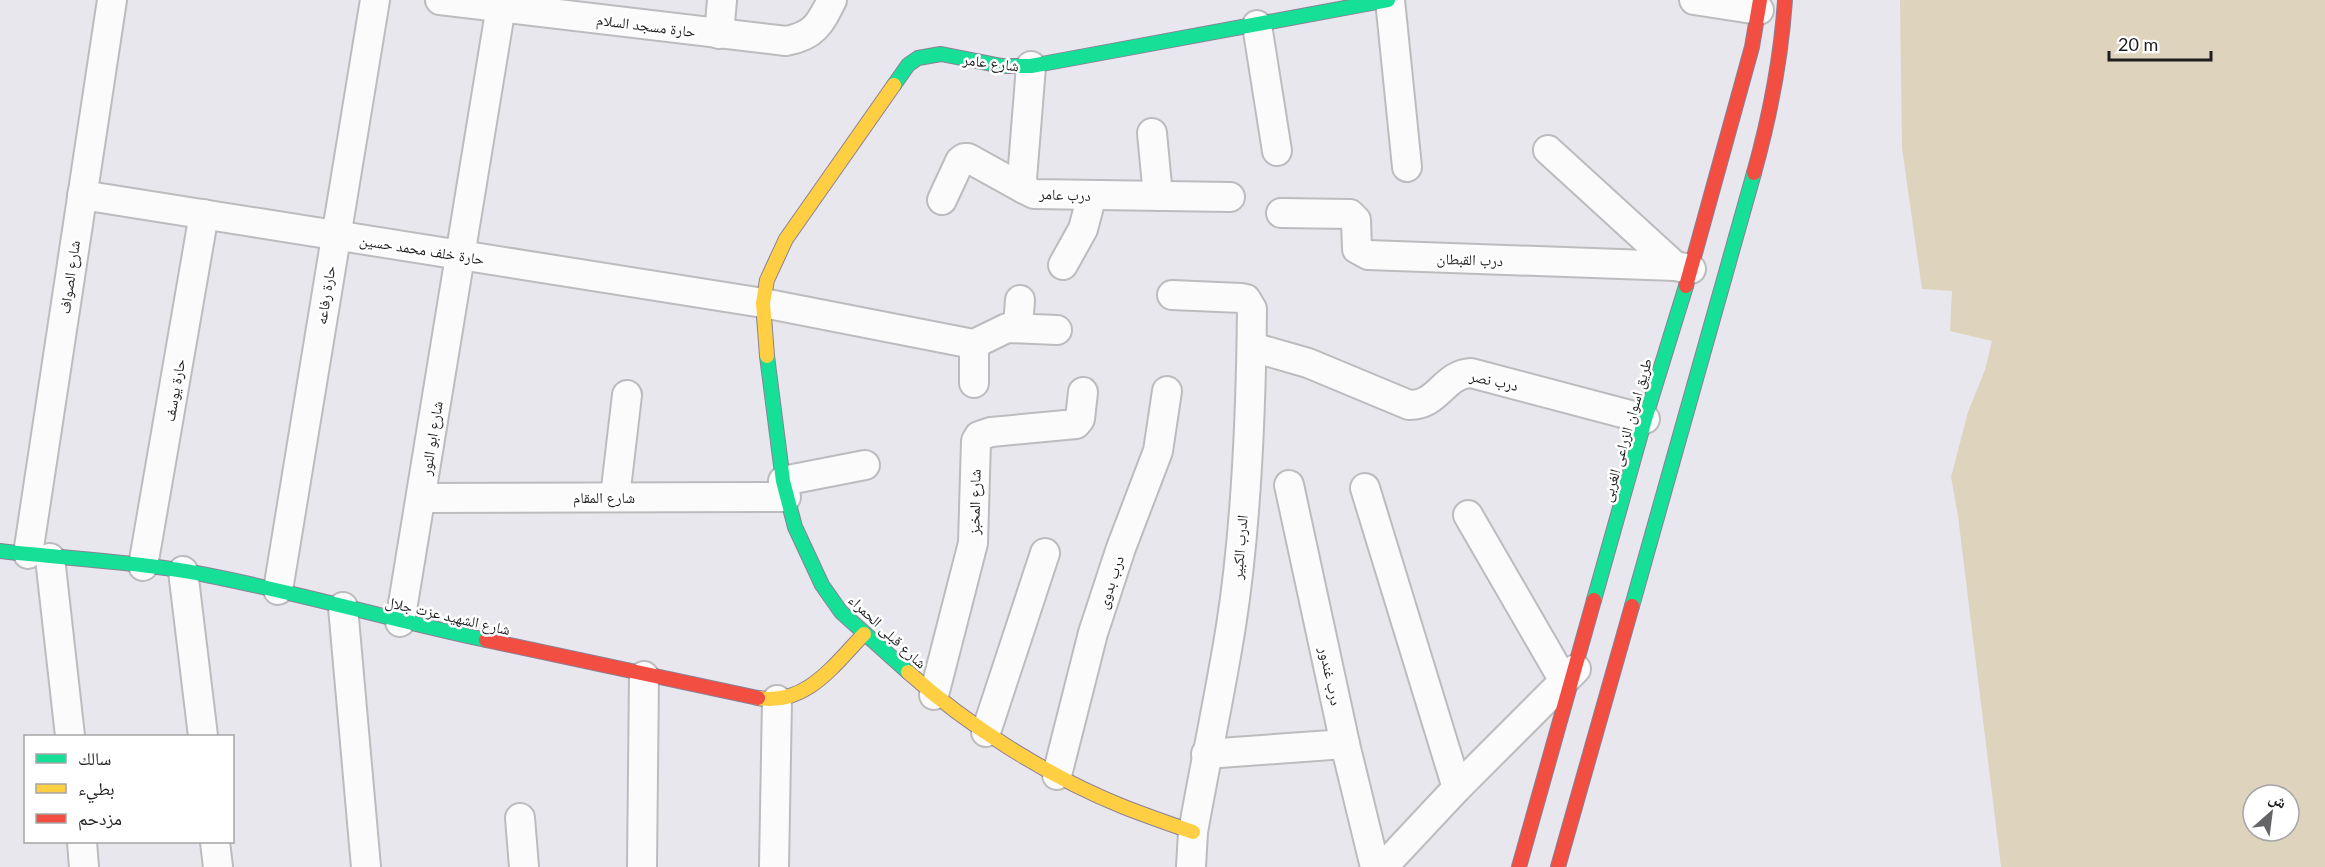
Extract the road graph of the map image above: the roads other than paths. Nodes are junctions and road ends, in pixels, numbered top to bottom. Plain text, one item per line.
1 (112, 0) edge
2 (375, 0) edge
3 (440, 0) edge
4 (722, 0) edge
5 (832, 0) edge
6 (1389, 0) edge
7 (1694, 0) edge
8 (1768, 3) edge
9 (501, 4) edge
10 (1335, 6) edge
11 (1257, 25) junction
12 (719, 34) junction
13 (1031, 66) junction
14 (1152, 133) dead end
15 (1548, 150) dead end
16 (1277, 151) dead end
17 (1407, 167) dead end
18 (1024, 189) junction
19 (82, 195) junction
20 (1092, 195) junction
21 (1158, 196) junction
22 (1230, 197) dead end
23 (942, 200) dead end
24 (1281, 213) dead end
25 (204, 214) junction
26 (335, 235) junction
27 (460, 255) junction
28 (1063, 265) dead end
29 (1683, 267) junction
30 (1172, 295) dead end
31 (763, 303) junction
32 (1057, 330) dead end
33 (974, 344) junction
34 (1252, 347) junction
35 (974, 383) dead end
36 (1167, 391) dead end
37 (1083, 392) dead end
38 (627, 395) dead end
39 (1645, 419) junction
40 (865, 465) dead end
41 (1289, 485) dead end
42 (1365, 488) dead end
43 (784, 489) junction
44 (615, 497) junction
45 (422, 498) junction
46 (1467, 515) dead end
47 (0, 551) edge
48 (1045, 553) dead end
49 (39, 556) junction
50 (144, 566) junction
51 (183, 571) junction
52 (278, 590) junction
53 (343, 607) junction
54 (400, 622) junction
55 (864, 634) junction
56 (1570, 675) junction
57 (644, 676) junction
58 (934, 695) junction
59 (777, 700) junction
60 (986, 732) junction
61 (70, 735) edge
62 (203, 735) edge
63 (1345, 744) junction
64 (1206, 754) junction
65 (1057, 775) junction
66 (1457, 788) junction
67 (520, 818) dead end
68 (1193, 832) junction
69 (82, 843) edge
70 (215, 843) edge
71 (84, 867) edge
72 (218, 867) edge
73 (366, 867) edge
74 (524, 867) edge
75 (642, 867) edge
76 (774, 867) edge
77 (1191, 867) edge
78 (1376, 867) edge
79 (1383, 867) edge
80 (1519, 867) edge
81 (1558, 867) edge

1 - 19 street, شارع الصواف
2 - 26 street, حارة رفاعه
3 - 9 street, حارة مسجد السلام
4 - 12 street
5 - 12 street, حارة مسجد السلام
6 - 10 street, شارع عامر
6 - 17 street
7 - 8 street
8 - 29 street, طريق اسوان الزراعى الغربى
8 - 81 street
9 - 12 street, حارة مسجد السلام
9 - 27 street, شارع ابو النور
10 - 11 street, شارع عامر
11 - 13 street, شارع عامر
11 - 16 street
13 - 18 street, درب عامر
13 - 31 street, شارع عامر
14 - 21 street
15 - 29 street
18 - 20 street, درب عامر
18 - 23 street
19 - 25 street, حارة خلف محمد حسين
19 - 49 street, شارع الصواف
20 - 21 street, درب عامر
20 - 28 street
21 - 22 street, درب عامر
24 - 29 street, درب القبطان
25 - 26 street, حارة خلف محمد حسين
25 - 50 street, حارة يوسف
26 - 27 street, حارة خلف محمد حسين
26 - 52 street, حارة رفاعه
27 - 31 street, حارة خلف محمد حسين
27 - 45 street, شارع ابو النور
29 - 39 street, طريق اسوان الزراعى الغربى
30 - 34 street, الدرب الكبير
31 - 33 street, حارة خلف محمد حسين
31 - 43 street, شارع قبلى الحمراء
32 - 33 street
33 - 35 street
34 - 39 street, درب نصر
34 - 64 street, الدرب الكبير
36 - 65 street, درب بدوى
37 - 58 street, شارع المخبز
38 - 44 street
39 - 56 street, طريق اسوان الزراعى الغربى
40 - 43 street, شارع المقام
41 - 63 street, درب غندور
42 - 66 street
43 - 44 street, شارع المقام
43 - 55 street, شارع قبلى الحمراء
44 - 45 street, شارع المقام
45 - 54 street, شارع ابو النور
46 - 56 street
47 - 49 street, شارع الشهيد عزت جلال
48 - 60 street
49 - 50 street, شارع الشهيد عزت جلال
49 - 61 street, شارع الصواف
50 - 51 street, شارع الشهيد عزت جلال
51 - 52 street, شارع الشهيد عزت جلال
51 - 62 street
52 - 53 street, شارع الشهيد عزت جلال
53 - 54 street, شارع الشهيد عزت جلال
53 - 73 street
54 - 57 street, شارع الشهيد عزت جلال
55 - 58 street, شارع قبلى الحمراء
55 - 59 street, شارع الشهيد عزت جلال
56 - 66 street
56 - 80 street, طريق اسوان الزراعى الغربى
57 - 59 street, شارع الشهيد عزت جلال
57 - 75 street
58 - 60 street, شارع قبلى الحمراء
59 - 76 street
60 - 65 street, شارع قبلى الحمراء
63 - 64 street
63 - 78 street, درب غندور
64 - 68 street, الدرب الكبير
65 - 68 street, شارع قبلى الحمراء
66 - 79 street
67 - 74 street
68 - 77 street, الدرب الكبير
69 - 71 street
70 - 72 street

